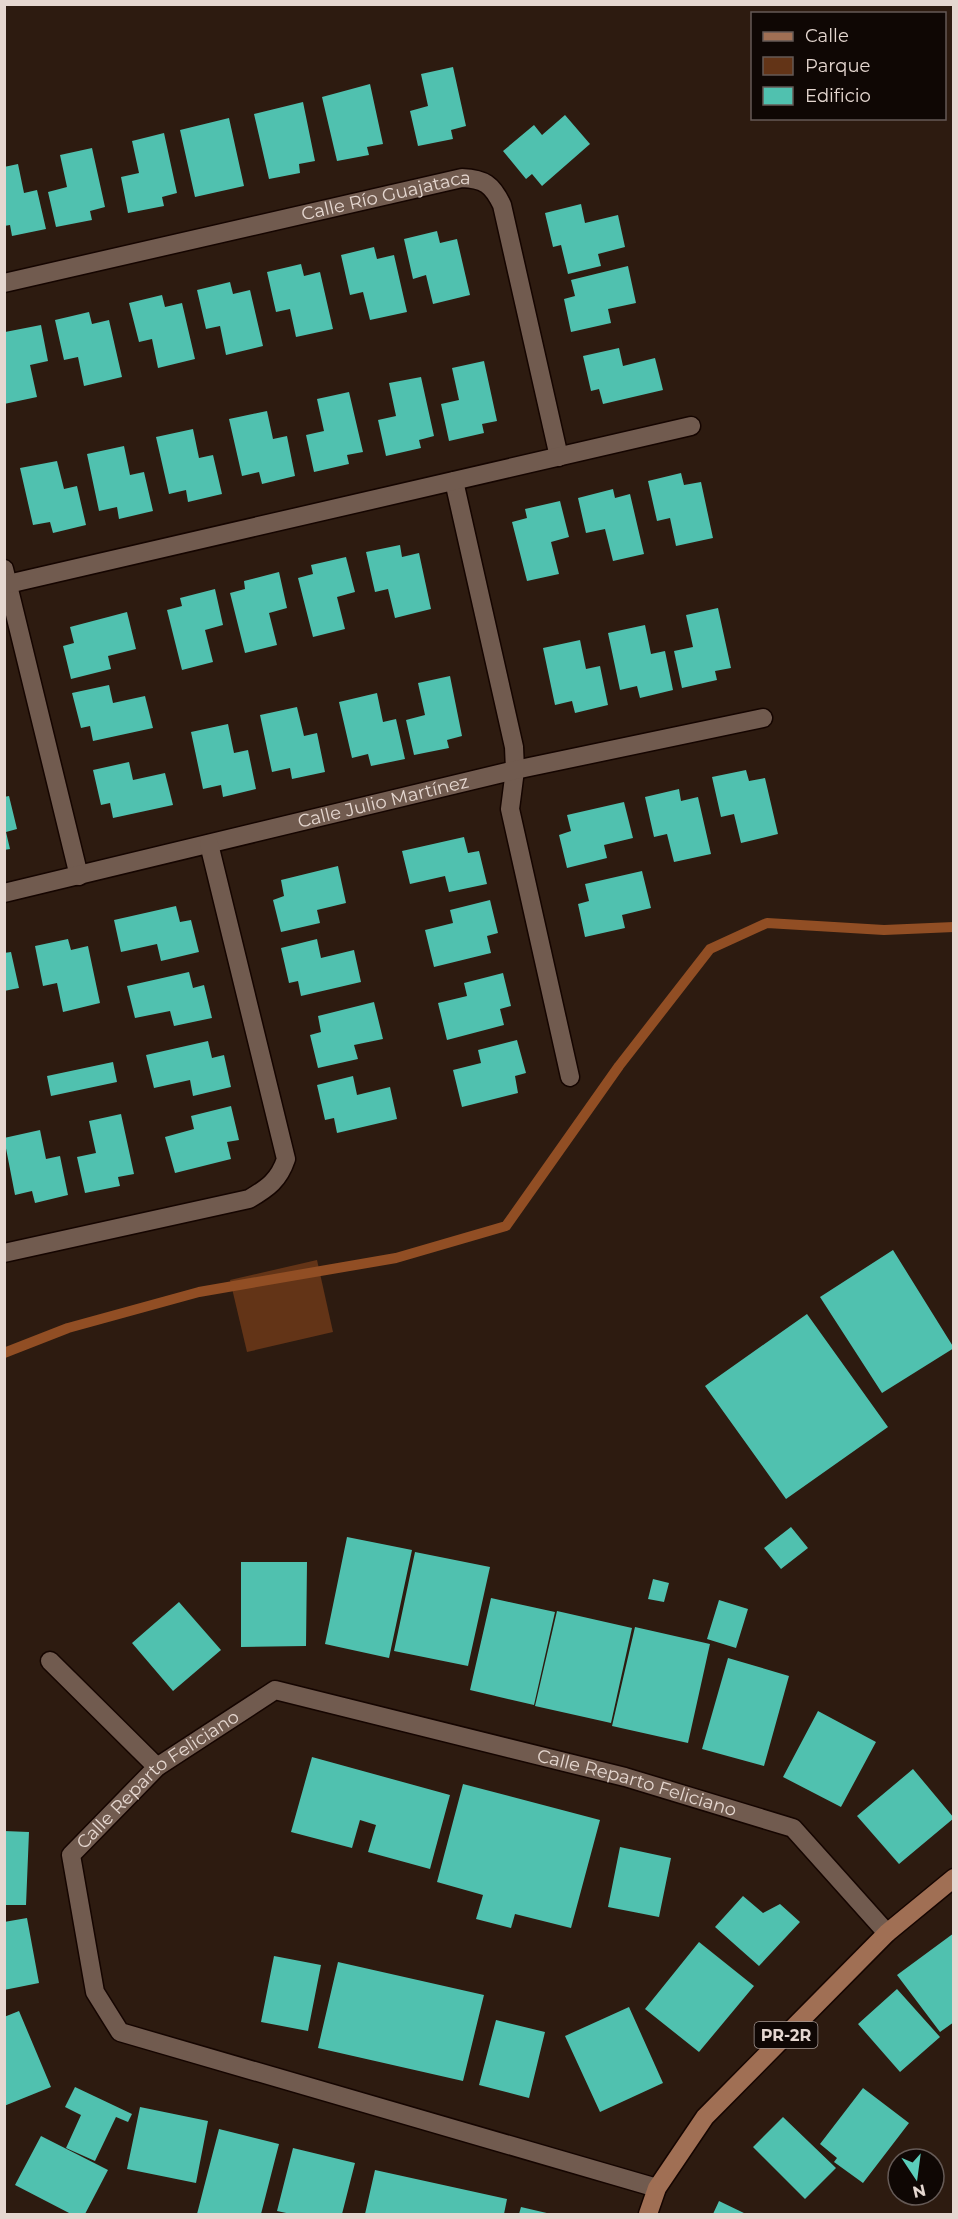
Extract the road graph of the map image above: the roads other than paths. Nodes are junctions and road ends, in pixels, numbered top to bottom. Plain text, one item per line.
1 (4, 283) edge
2 (692, 426) dead end
3 (559, 457) junction
4 (454, 481) junction
5 (6, 576) edge
6 (763, 718) dead end
7 (515, 770) junction
8 (209, 844) junction
9 (79, 876) junction
10 (4, 893) edge
11 (570, 1077) dead end
12 (4, 1253) edge
13 (50, 1661) dead end
14 (157, 1767) junction
15 (954, 1878) edge
16 (887, 1934) junction
17 (657, 2188) junction
18 (648, 2214) edge

1 - 3 street, Calle Río Guajataca
2 - 3 street
3 - 4 street
4 - 5 street
4 - 7 street
5 - 9 street
6 - 7 street, Calle Julio Martínez
7 - 8 street, Calle Julio Martínez
7 - 11 street
8 - 9 street, Calle Julio Martínez
8 - 12 street
9 - 10 street, Calle Julio Martínez
13 - 14 street
14 - 16 street, Calle Reparto Feliciano
14 - 17 street, Calle Reparto Feliciano
15 - 16 main road, PR-2R
16 - 17 main road, PR-2R
17 - 18 main road, PR-2R

